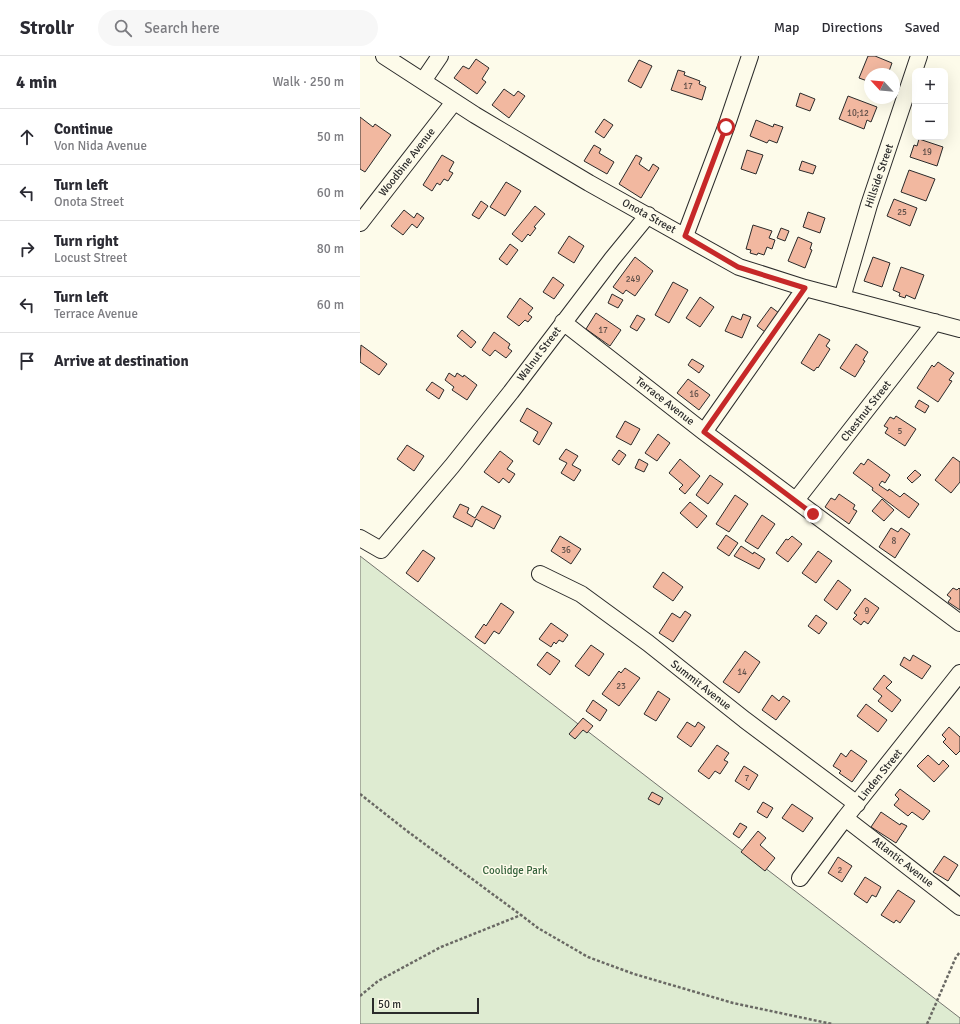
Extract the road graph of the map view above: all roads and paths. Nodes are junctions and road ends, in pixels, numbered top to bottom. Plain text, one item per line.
1 (384, 56) edge
2 (440, 56) edge
3 (750, 56) edge
4 (919, 56) edge
5 (422, 81) junction
6 (454, 102) junction
7 (648, 215) junction
8 (360, 223) edge
9 (685, 236) junction
10 (805, 288) junction
11 (842, 298) junction
12 (563, 322) junction
13 (935, 322) junction
14 (960, 329) edge
15 (704, 432) junction
16 (796, 500) junction
17 (360, 538) edge
18 (540, 574) dead end
19 (960, 623) edge
20 (960, 673) edge
21 (360, 794) edge
22 (857, 804) junction
23 (845, 818) junction
24 (800, 878) dead end
25 (960, 907) edge
26 (521, 915) junction
27 (960, 952) edge
28 (360, 996) edge
29 (832, 1024) edge
30 (927, 1024) edge

1 - 5 street, Onota Street
2 - 5 street
3 - 9 street
4 - 11 street, Hillside Street
5 - 6 street, Onota Street
6 - 7 street, Onota Street
6 - 8 street, Woodbine Avenue
7 - 9 street, Onota Street
7 - 12 street, Walnut Street
9 - 10 street, Onota Street
10 - 11 street, Onota Street
10 - 15 street
11 - 13 street, Onota Street
12 - 15 street, Terrace Avenue
12 - 17 street, Walnut Street
13 - 14 street, Onota Street
13 - 16 street, Chestnut Street
15 - 16 street, Terrace Avenue
16 - 19 street, Terrace Avenue
18 - 22 street, Summit Avenue
20 - 22 street, Linden Street
21 - 26 path
22 - 23 street, Linden Street
23 - 24 street, Linden Street
23 - 25 street, Atlantic Avenue
26 - 28 path
26 - 29 path
27 - 30 path

